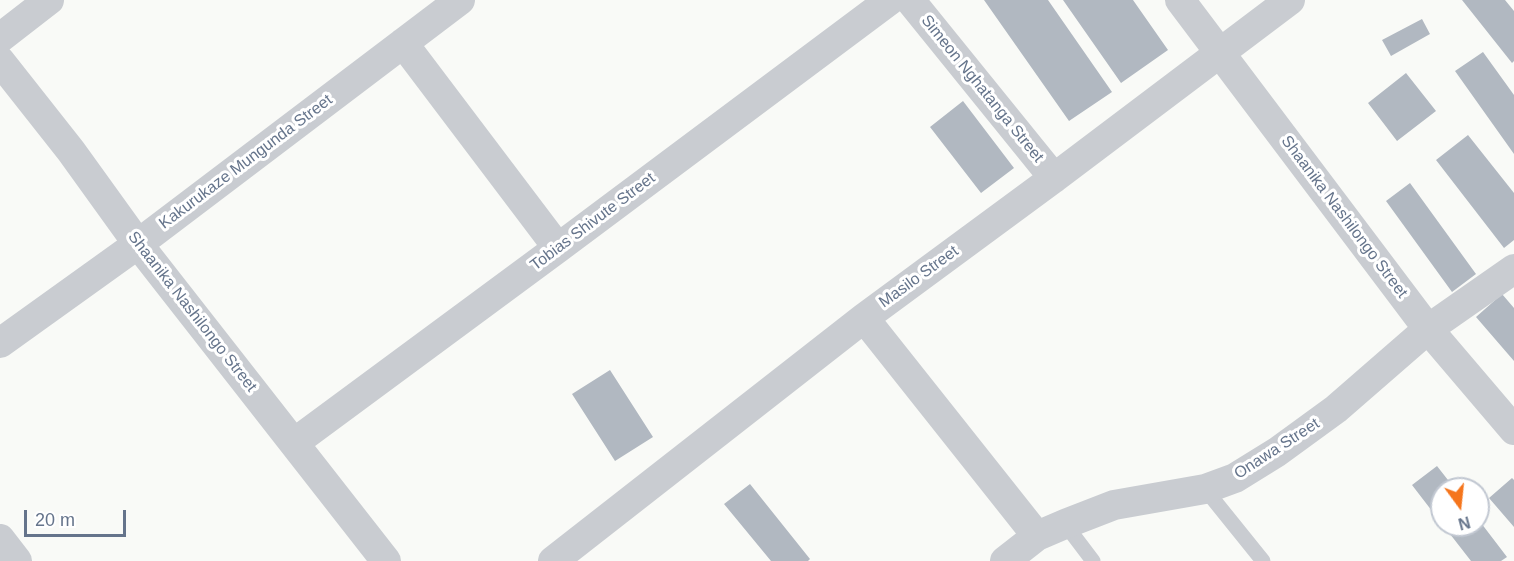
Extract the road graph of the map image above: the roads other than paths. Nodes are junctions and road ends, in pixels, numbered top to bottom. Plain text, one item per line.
1 (49, 0) edge
2 (460, 0) edge
3 (890, 0) edge
4 (910, 0) edge
5 (1179, 0) edge
6 (1290, 0) edge
7 (0, 38) edge
8 (403, 43) junction
9 (1219, 54) junction
10 (0, 61) edge
11 (1054, 178) junction
12 (138, 244) junction
13 (558, 248) junction
14 (1514, 269) edge
15 (864, 318) junction
16 (1428, 328) junction
17 (0, 343) edge
18 (1514, 430) edge
19 (294, 443) junction
20 (1205, 489) junction
21 (1065, 524) junction
22 (1037, 536) junction
23 (0, 539) edge
24 (17, 561) edge
25 (386, 561) edge
26 (553, 561) edge
27 (1005, 561) edge
28 (1093, 561) edge
29 (1263, 561) edge

1 - 7 street
2 - 8 street, Kakurukaze Mungunda Street
3 - 13 street, Tobias Shivute Street
4 - 11 street, Simeon Nghatanga Street
5 - 9 street, Shaanika Nashilongo Street
6 - 9 street, Masilo Street
8 - 12 street, Kakurukaze Mungunda Street
8 - 13 street
9 - 11 street, Masilo Street
9 - 16 street, Shaanika Nashilongo Street
10 - 12 street, Shaanika Nashilongo Street
11 - 15 street, Masilo Street
12 - 17 street, Kakurukaze Mungunda Street
12 - 19 street, Shaanika Nashilongo Street
13 - 19 street, Tobias Shivute Street
14 - 16 street, Onawa Street
15 - 22 street
15 - 26 street, Masilo Street
16 - 18 street, Shaanika Nashilongo Street
16 - 20 street, Onawa Street
19 - 25 street, Shaanika Nashilongo Street
20 - 21 street, Onawa Street
20 - 29 lane
21 - 22 street, Onawa Street
21 - 28 lane
22 - 27 street, Onawa Street
23 - 24 street

